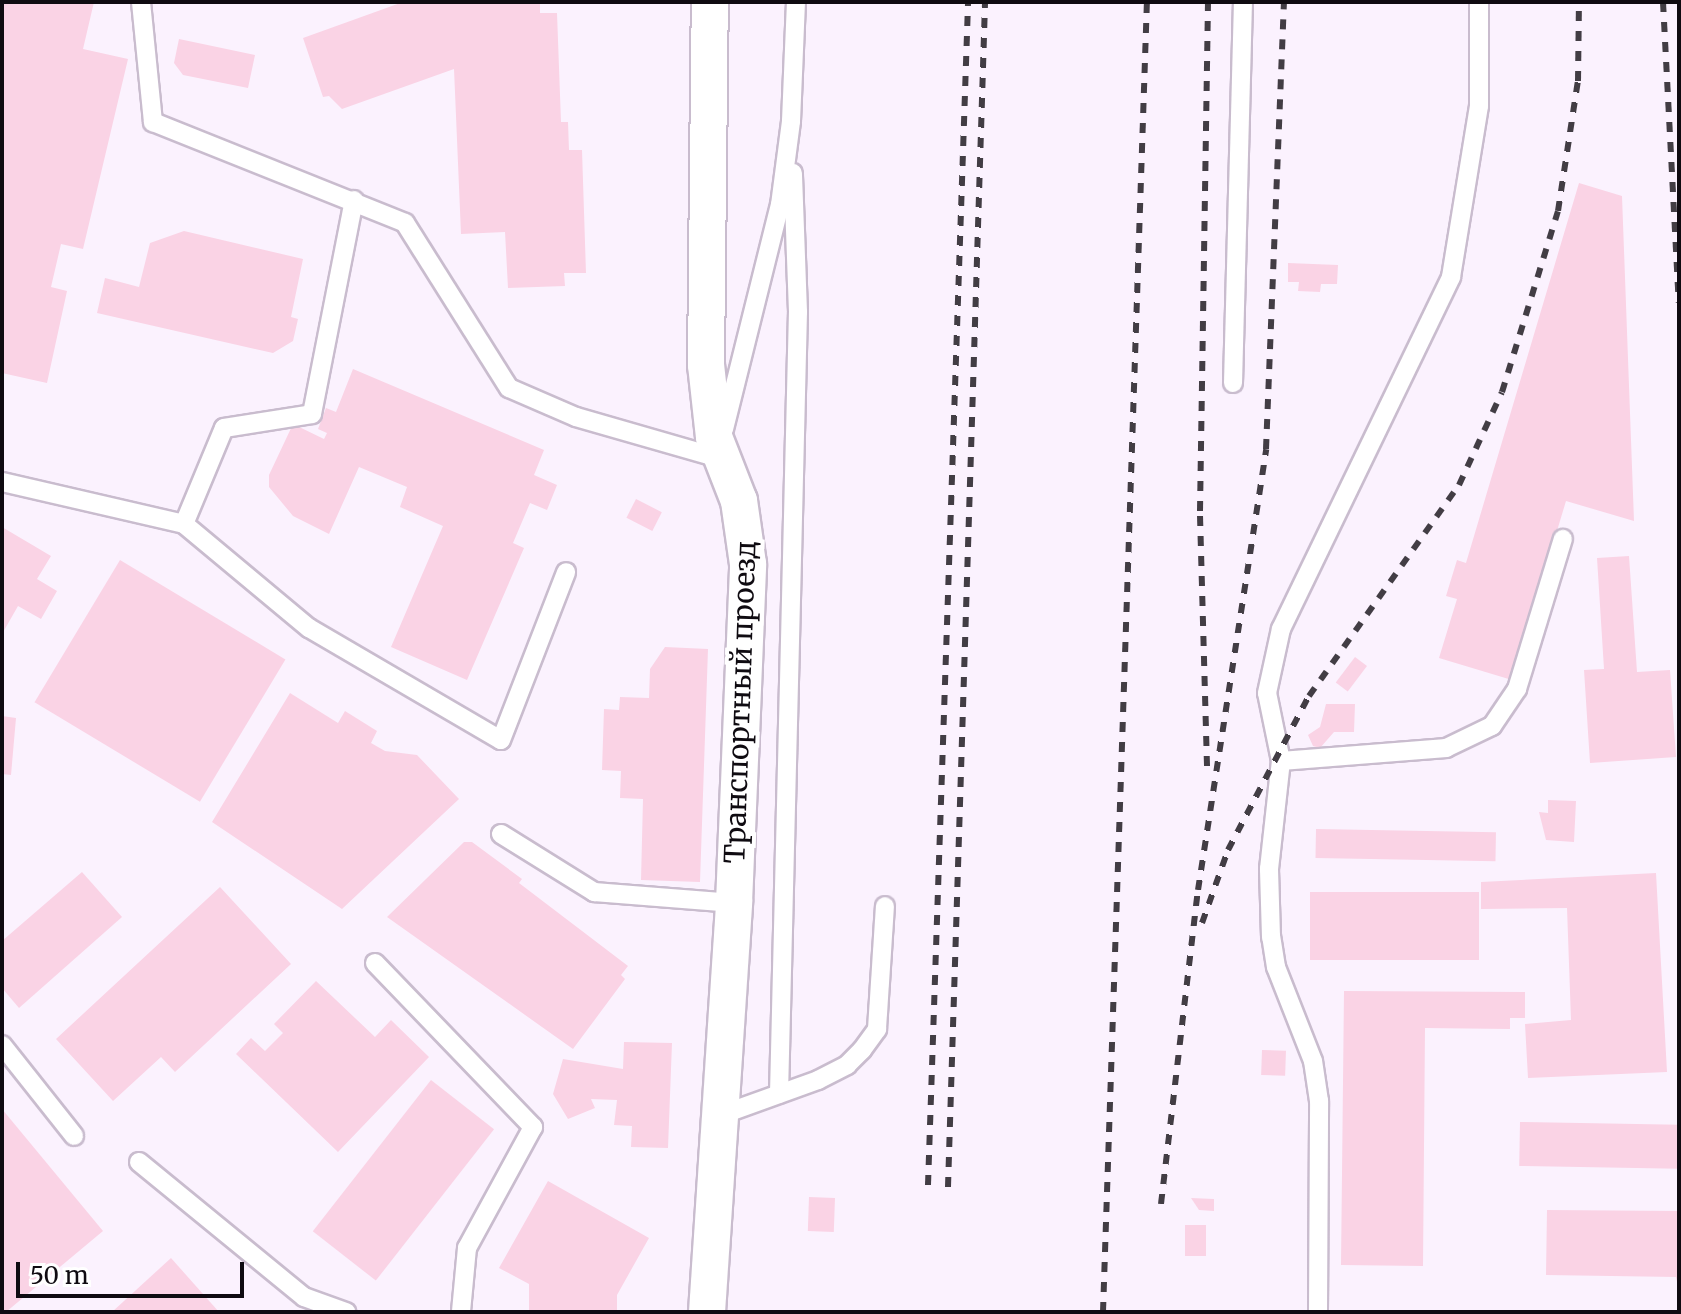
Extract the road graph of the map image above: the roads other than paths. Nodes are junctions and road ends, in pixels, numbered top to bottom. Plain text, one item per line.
1 (141, 2) edge
2 (710, 2) edge
3 (796, 2) edge
4 (1243, 2) edge
5 (1479, 2) edge
6 (791, 121) junction
7 (354, 200) junction
8 (1233, 383) dead end
9 (719, 458) junction
10 (2, 482) edge
11 (184, 524) junction
12 (1563, 539) dead end
13 (566, 572) dead end
14 (1281, 761) junction
15 (501, 834) dead end
16 (734, 903) junction
17 (885, 906) dead end
18 (375, 963) dead end
19 (2, 1045) edge
20 (779, 1094) junction
21 (721, 1115) junction
22 (74, 1136) dead end
23 (139, 1162) dead end
24 (346, 1312) edge
25 (461, 1312) edge
26 (707, 1312) edge
27 (1318, 1312) edge

1 - 7 lane
2 - 9 street, Транспортный проезд
3 - 6 lane
4 - 8 lane
5 - 14 lane
6 - 9 lane
6 - 20 lane
7 - 9 lane
7 - 11 lane
9 - 16 street, Транспортный проезд
10 - 11 lane
11 - 13 lane
12 - 14 lane
14 - 27 lane
15 - 16 lane
16 - 21 street, Транспортный проезд
17 - 20 lane
18 - 25 lane
19 - 22 lane
20 - 21 lane
21 - 26 street, Транспортный проезд
23 - 24 lane

